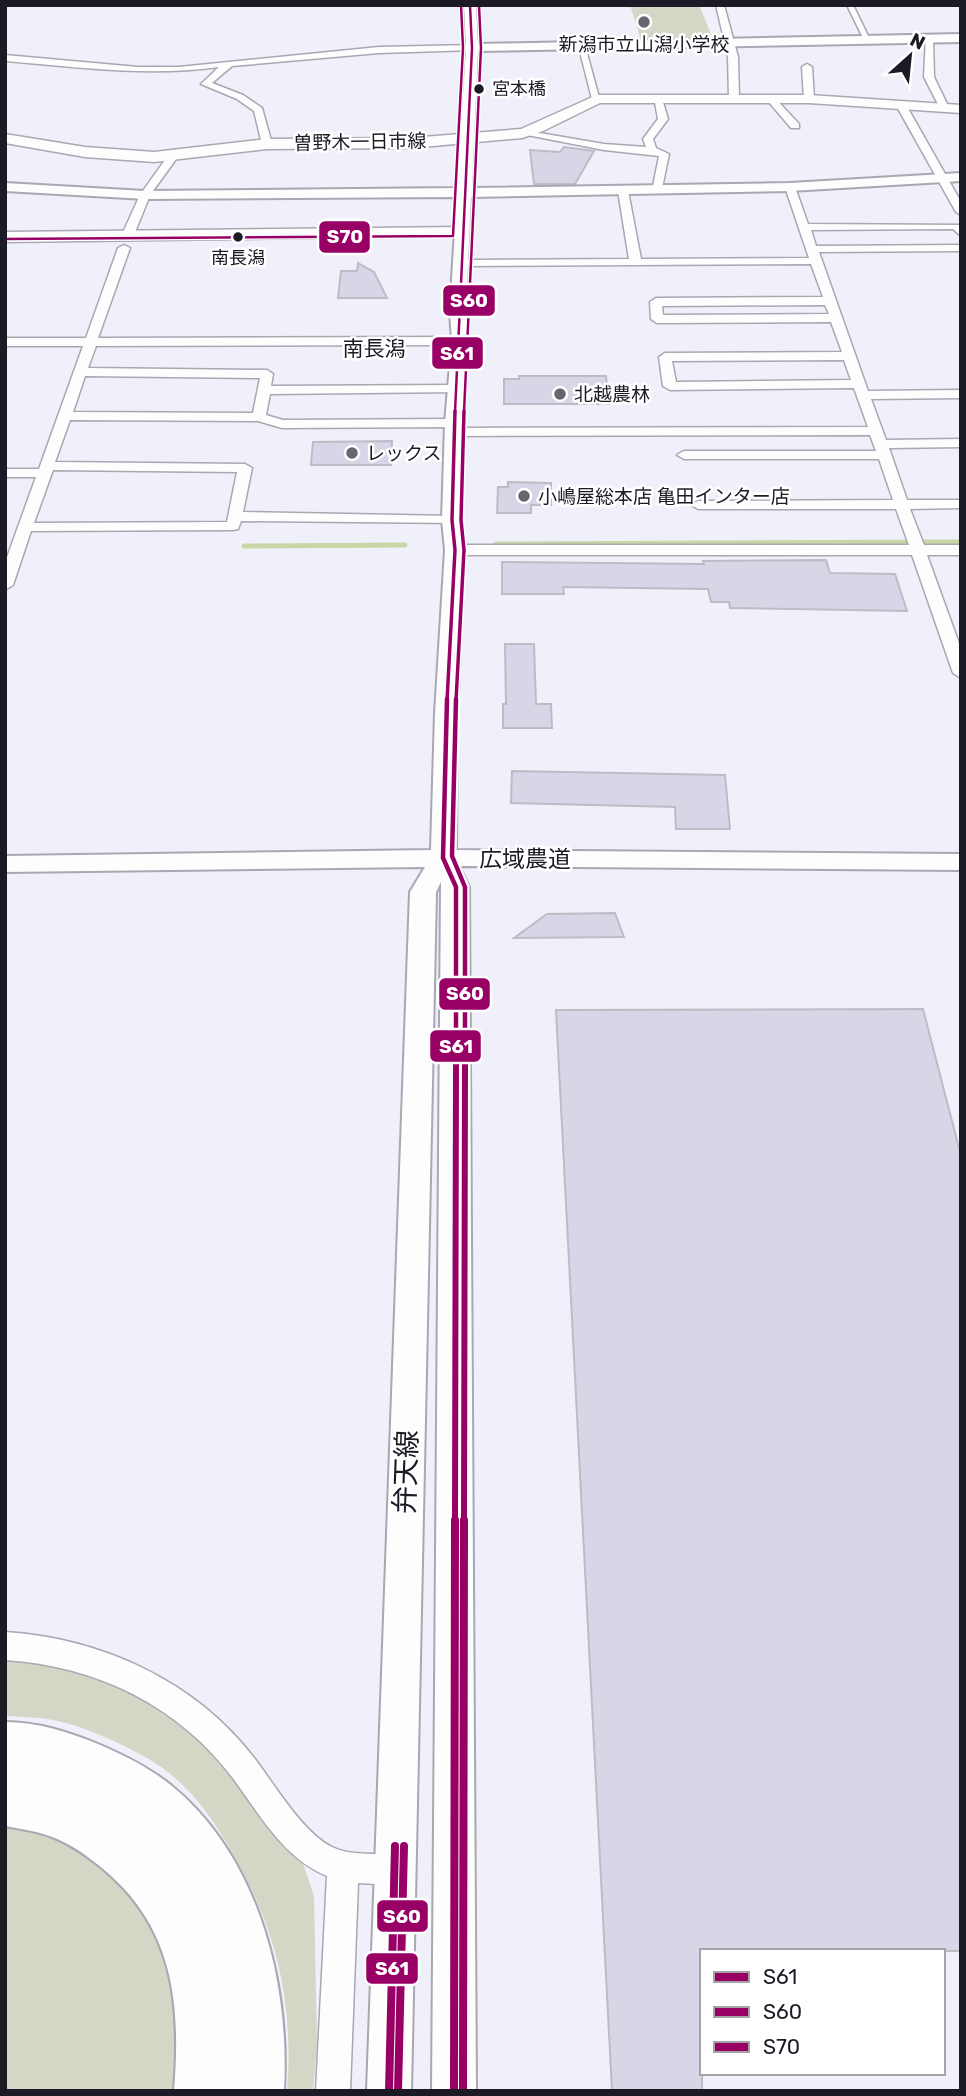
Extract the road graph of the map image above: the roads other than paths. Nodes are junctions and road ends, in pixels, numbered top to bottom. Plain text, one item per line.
1 (470, 5) edge
2 (720, 5) edge
3 (850, 7) dead end
4 (929, 38) junction
5 (961, 38) edge
6 (869, 40) junction
7 (730, 44) junction
8 (581, 46) junction
9 (472, 48) junction
10 (5, 58) edge
11 (229, 63) junction
12 (807, 67) dead end
13 (734, 98) junction
14 (769, 98) junction
15 (597, 99) junction
16 (657, 99) junction
17 (809, 99) junction
18 (901, 105) junction
19 (944, 108) junction
20 (961, 109) edge
21 (795, 125) dead end
22 (522, 132) junction
23 (5, 138) edge
24 (466, 138) junction
25 (267, 144) junction
26 (652, 150) junction
27 (174, 155) junction
28 (961, 177) edge
29 (941, 178) junction
30 (5, 187) edge
31 (790, 187) junction
32 (623, 191) junction
33 (657, 191) junction
34 (464, 192) junction
35 (145, 195) junction
36 (961, 212) edge
37 (804, 227) junction
38 (961, 233) edge
39 (5, 237) edge
40 (125, 242) junction
41 (461, 247) junction
42 (5, 248) edge
43 (961, 248) edge
44 (814, 255) junction
45 (636, 263) junction
46 (830, 301) junction
47 (836, 318) junction
48 (460, 341) junction
49 (5, 342) edge
50 (91, 342) junction
51 (849, 356) junction
52 (79, 372) junction
53 (456, 389) junction
54 (264, 390) junction
55 (861, 390) junction
56 (961, 394) edge
57 (63, 416) junction
58 (259, 417) junction
59 (454, 427) junction
60 (881, 443) junction
61 (961, 443) edge
62 (684, 455) dead end
63 (44, 469) junction
64 (5, 473) edge
65 (961, 504) edge
66 (698, 505) dead end
67 (902, 505) junction
68 (235, 516) junction
69 (452, 520) junction
70 (25, 527) junction
71 (917, 545) junction
72 (455, 550) junction
73 (961, 550) edge
74 (11, 554) edge
75 (5, 585) edge
76 (961, 673) edge
77 (443, 858) junction
78 (961, 862) edge
79 (5, 864) edge
80 (5, 1646) edge
81 (5, 1749) edge
82 (5, 1798) edge
83 (343, 1867) junction
84 (394, 1870) junction
85 (205, 2091) edge
86 (253, 2091) edge
87 (333, 2091) edge
88 (389, 2091) edge
89 (454, 2091) edge

1 - 9 street, 弁天線
2 - 7 street
3 - 6 street
4 - 5 street
4 - 6 street
4 - 19 street
6 - 7 street
7 - 8 street
7 - 13 street
8 - 9 street
8 - 15 street
9 - 11 street
9 - 24 street, 弁天線
10 - 11 street
11 - 25 street
12 - 17 street
13 - 14 main road, 曽野木一日市線
13 - 16 main road, 曽野木一日市線
14 - 17 main road, 曽野木一日市線
14 - 21 street
15 - 16 main road, 曽野木一日市線
15 - 22 main road, 曽野木一日市線
16 - 26 street
17 - 18 main road, 曽野木一日市線
18 - 19 main road, 曽野木一日市線
18 - 29 street
19 - 20 main road, 曽野木一日市線
22 - 24 main road, 曽野木一日市線
22 - 26 street
23 - 27 main road, 曽野木一日市線
24 - 25 main road, 曽野木一日市線
24 - 34 street, 弁天線
25 - 27 main road, 曽野木一日市線
26 - 33 street
27 - 35 street
28 - 29 street
29 - 31 street
29 - 36 street
30 - 35 street
31 - 33 street
31 - 37 street
32 - 33 street
32 - 34 street
32 - 45 street
34 - 35 street
34 - 41 street, 弁天線
35 - 40 street
37 - 38 street
37 - 44 street
39 - 40 main road
40 - 41 main road
40 - 42 main road
40 - 50 street
41 - 45 street
41 - 48 street, 弁天線
43 - 44 street
44 - 45 street
44 - 46 street
46 - 47 street
46 - 47 street
47 - 51 street
48 - 50 street
48 - 53 street, 弁天線
49 - 50 street
50 - 52 street
51 - 55 street
51 - 55 street
52 - 54 street
52 - 57 street
53 - 54 street
53 - 59 street, 弁天線
54 - 58 street
55 - 56 street
55 - 60 street
57 - 58 street
57 - 63 street
58 - 59 street
59 - 60 street
59 - 69 street, 弁天線
60 - 61 street
60 - 62 street
60 - 67 street
63 - 64 street
63 - 68 street
63 - 70 street
65 - 67 street
66 - 67 street
67 - 71 street
68 - 69 street
68 - 70 street
69 - 72 street, 弁天線
70 - 74 street
71 - 72 street
71 - 73 street
71 - 76 street
72 - 77 street, 弁天線
74 - 75 street
77 - 78 street, 広域農道
77 - 79 street, 広域農道
77 - 84 street, 弁天線
77 - 89 street, 弁天線
80 - 83 street
81 - 86 highway
82 - 85 highway
83 - 84 street
83 - 87 street
84 - 88 street, 弁天線

